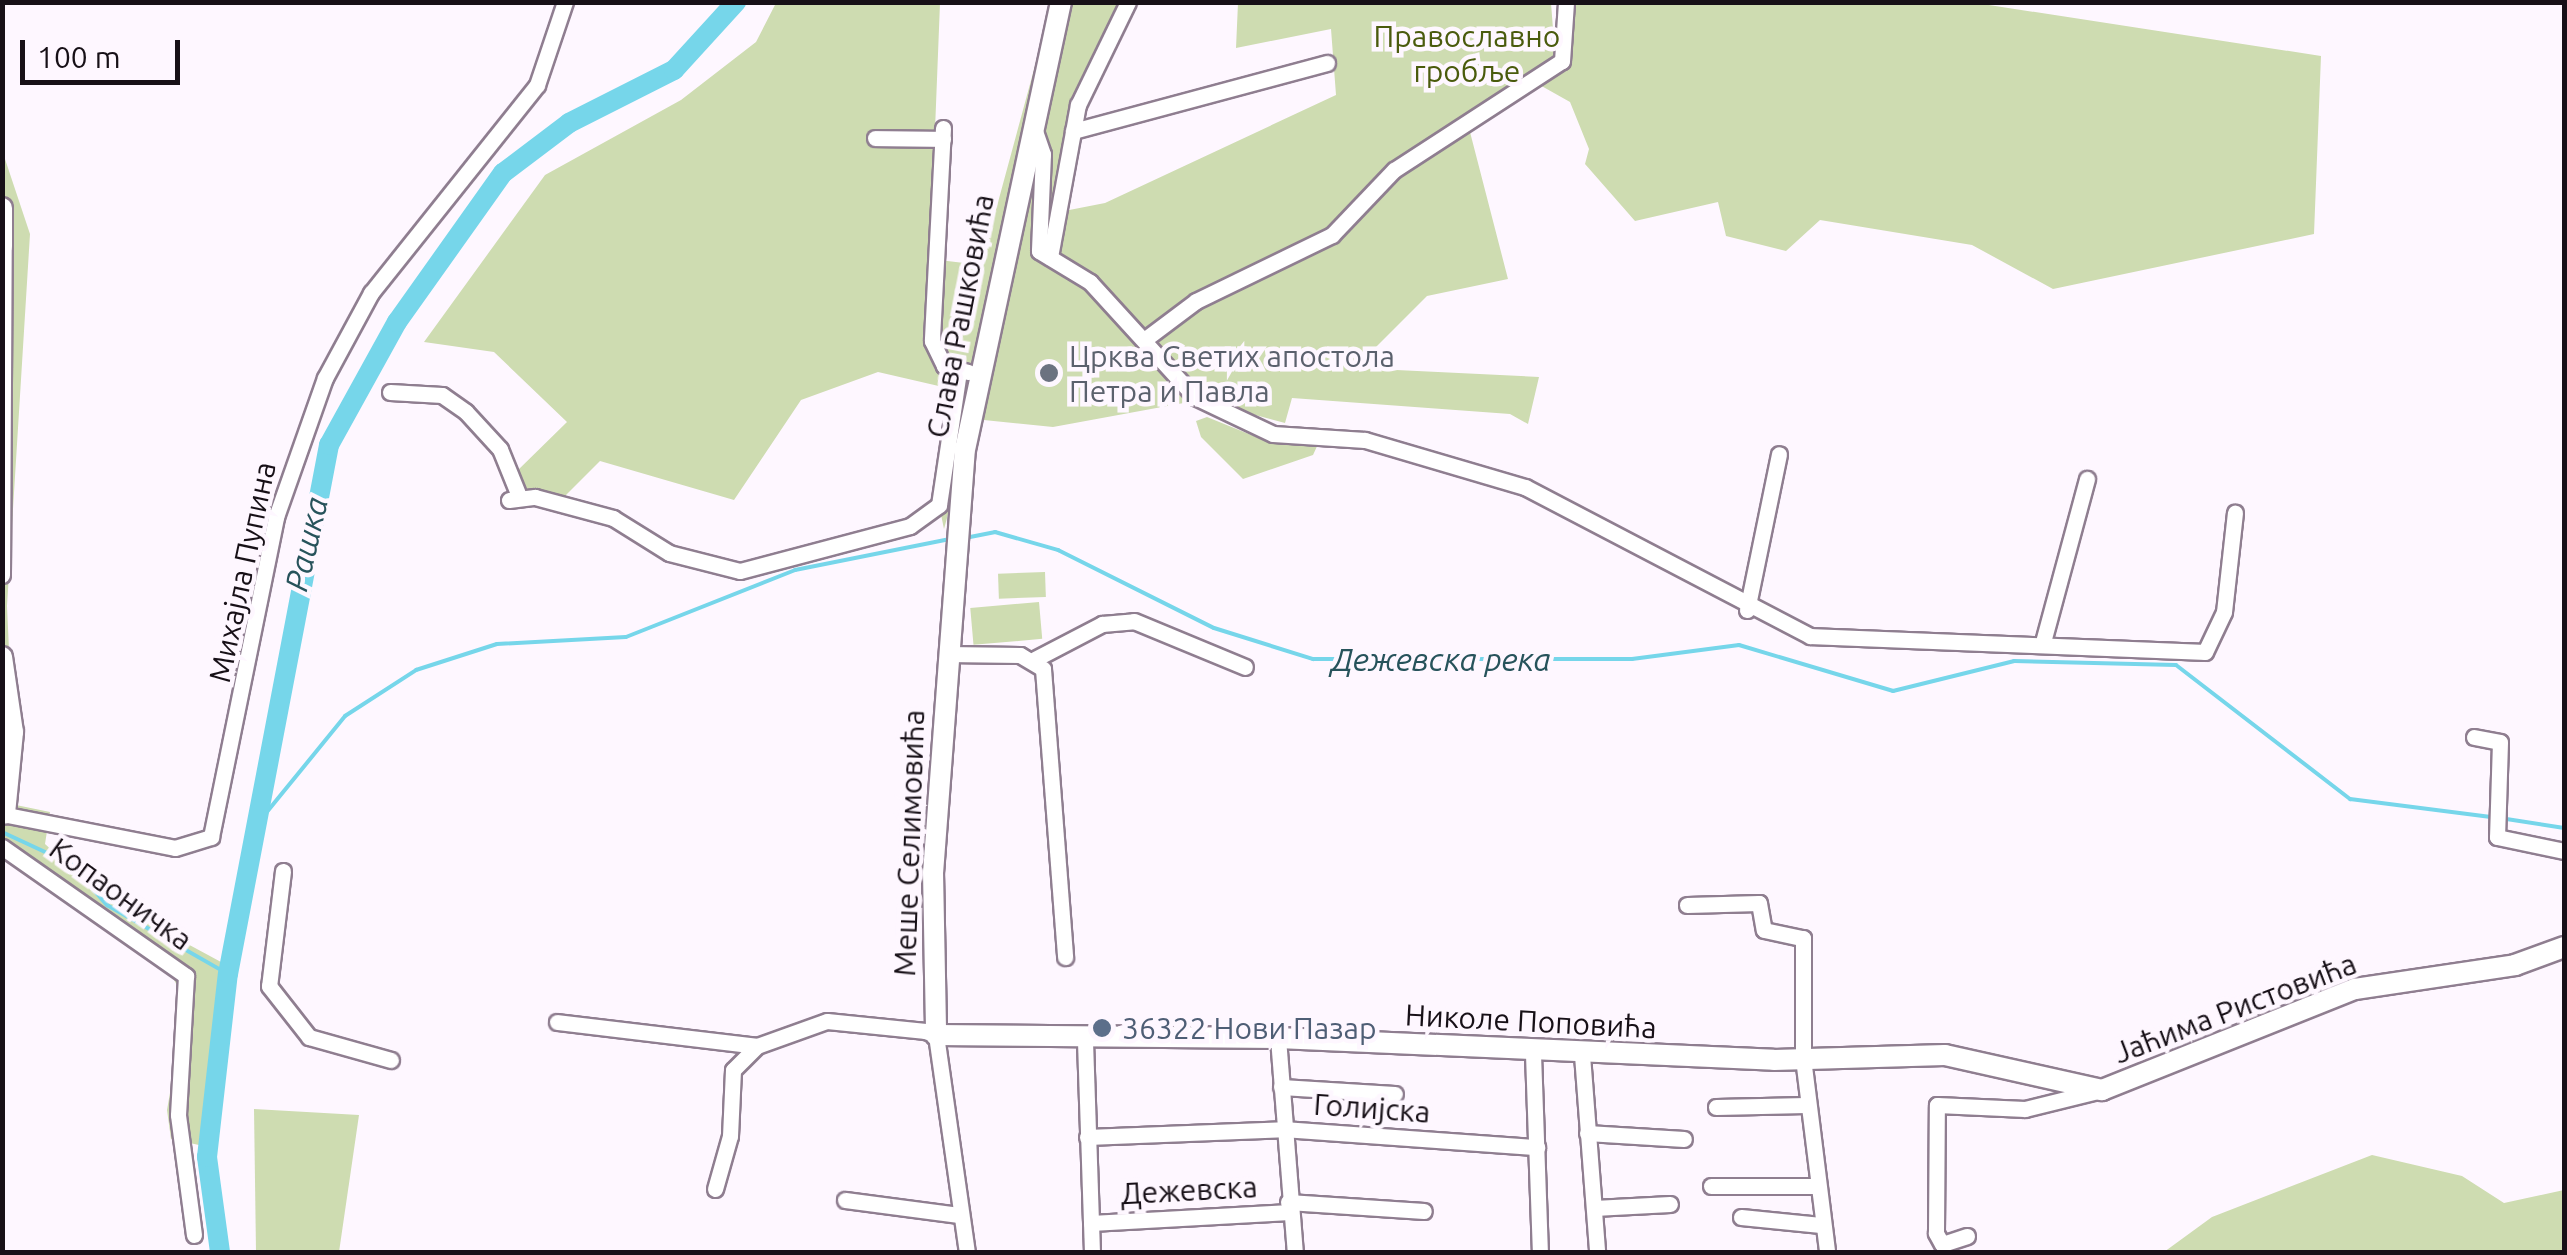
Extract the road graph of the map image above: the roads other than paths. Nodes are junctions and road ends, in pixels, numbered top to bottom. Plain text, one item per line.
1 (565, 2) edge
2 (1061, 2) edge
3 (1128, 2) edge
4 (1566, 2) edge
5 (1327, 63) dead end
6 (1031, 121) junction
7 (1073, 131) junction
8 (875, 138) dead end
9 (2, 208) edge
10 (3, 244) edge
11 (1050, 257) junction
12 (1144, 340) junction
13 (966, 372) junction
14 (390, 392) dead end
15 (1780, 454) dead end
16 (2087, 478) dead end
17 (2235, 513) dead end
18 (952, 572) joint
19 (2, 575) edge
20 (1747, 610) junction
21 (2043, 642) junction
22 (947, 654) junction
23 (2, 657) edge
24 (1035, 659) junction
25 (1246, 668) dead end
26 (8, 723) edge
27 (2474, 737) dead end
28 (3, 818) edge
29 (2, 847) edge
30 (2564, 851) edge
31 (282, 872) dead end
32 (1687, 905) dead end
33 (2564, 947) edge
34 (1065, 957) dead end
35 (558, 1022) dead end
36 (936, 1035) junction
37 (1278, 1038) junction
38 (1085, 1041) junction
39 (757, 1046) junction
40 (1533, 1054) junction
41 (1582, 1055) junction
42 (1803, 1058) junction
43 (391, 1060) dead end
44 (1281, 1087) junction
45 (2102, 1090) junction
46 (1394, 1094) dead end
47 (1806, 1105) junction
48 (1716, 1106) dead end
49 (1284, 1129) junction
50 (1587, 1133) junction
51 (1087, 1137) junction
52 (1684, 1139) dead end
53 (1537, 1147) junction
54 (1711, 1186) dead end
55 (1815, 1186) junction
56 (715, 1189) dead end
57 (845, 1200) dead end
58 (1670, 1204) dead end
59 (1289, 1207) junction
60 (1594, 1208) junction
61 (1424, 1212) dead end
62 (959, 1215) junction
63 (1741, 1217) dead end
64 (1092, 1223) junction
65 (1821, 1225) junction
66 (194, 1235) dead end
67 (1966, 1236) dead end
68 (967, 1252) edge
69 (1092, 1252) edge
70 (1294, 1252) edge
71 (1540, 1252) edge
72 (1597, 1252) edge
73 (1827, 1252) edge

1 - 28 street, Михајла Пупина
2 - 6 main road, Слава Рашковића
3 - 7 street
4 - 12 street
5 - 7 street
6 - 11 street, Слава Рашковића
6 - 13 main road, Слава Рашковића
7 - 11 street
8 - 13 street, Слава Рашковића
9 - 10 main road
10 - 19 street
11 - 12 street
12 - 20 street
13 - 14 street, Слава Рашковића
13 - 18 main road, Слава Рашковића
15 - 20 street
16 - 21 street
17 - 21 street
18 - 22 main road, Меше Селимовића
20 - 21 street
22 - 24 street
22 - 36 main road, Меше Селимовића
23 - 26 main road
24 - 25 street
24 - 34 street
26 - 28 main road
27 - 30 street
29 - 66 street, Копаоничка
31 - 43 street
32 - 42 street
33 - 45 main road, Јаћима Ристовића
35 - 39 street
36 - 38 main road, Николе Поповића
36 - 39 street
36 - 62 street, Меше Селимовића
37 - 38 main road, Николе Поповића
37 - 40 main road, Николе Поповића
37 - 44 street, Голијска
38 - 51 street, Дежевска
39 - 56 street
40 - 41 main road, Николе Поповића
40 - 53 street
41 - 42 main road, Николе Поповића
41 - 50 street
42 - 45 main road, Јаћима Ристовића
42 - 47 street
44 - 46 street, Голијска
44 - 49 street, Голијска
45 - 67 street, Јаћима Ристовића
47 - 48 street
47 - 55 street
49 - 51 street, Дежевска
49 - 53 street, Голијска
49 - 59 street, Голијска
50 - 52 street
50 - 60 street
51 - 64 street, Дежевска
53 - 71 street
54 - 55 street
55 - 65 street
57 - 62 street
58 - 60 street
59 - 61 street
59 - 64 street, Дежевска
59 - 70 street, Голијска
60 - 72 street
62 - 68 street, Меше Селимовића
63 - 65 street
64 - 69 street, Дежевска
65 - 73 street

